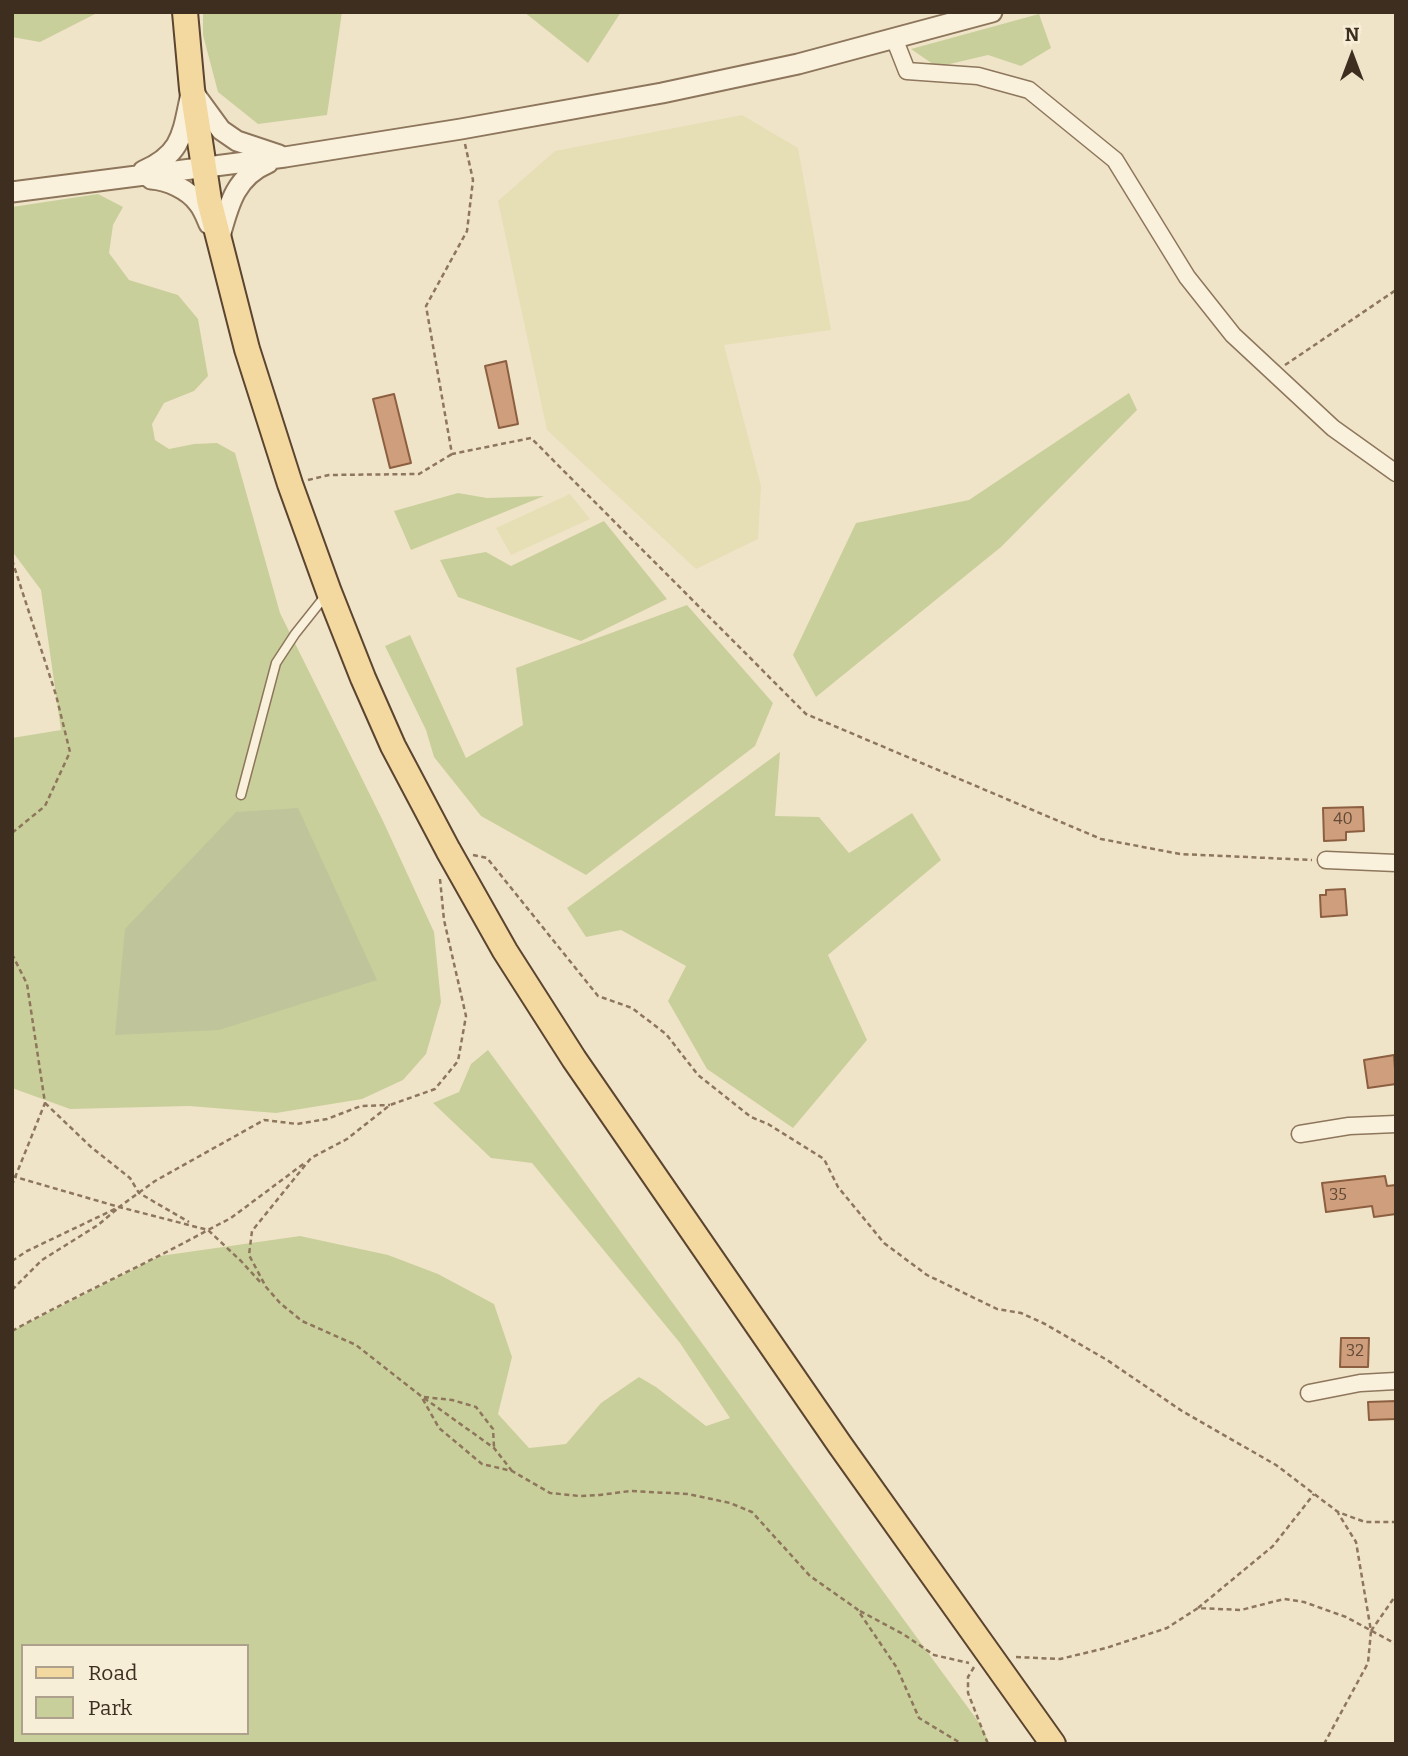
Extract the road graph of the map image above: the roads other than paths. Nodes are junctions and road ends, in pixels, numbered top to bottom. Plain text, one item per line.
1 (185, 12) edge
2 (992, 12) edge
3 (894, 38) junction
4 (192, 89) junction
5 (285, 157) junction
6 (203, 168) junction
7 (129, 177) junction
8 (12, 192) edge
9 (218, 241) junction
10 (1396, 473) edge
11 (329, 592) junction
12 (241, 795) dead end
13 (1326, 860) road end
14 (1396, 863) edge
15 (1396, 1124) edge
16 (1300, 1134) dead end
17 (1396, 1381) edge
18 (1309, 1393) dead end
19 (1053, 1744) edge

1 - 4 main road
2 - 3 street
3 - 5 street
3 - 10 street
4 - 5 street
4 - 6 main road
4 - 7 street
5 - 6 street
5 - 9 street
6 - 7 street
6 - 9 main road
7 - 8 street
7 - 9 street
9 - 11 main road
11 - 12 lane
11 - 19 main road
13 - 14 street
15 - 16 street
17 - 18 street

